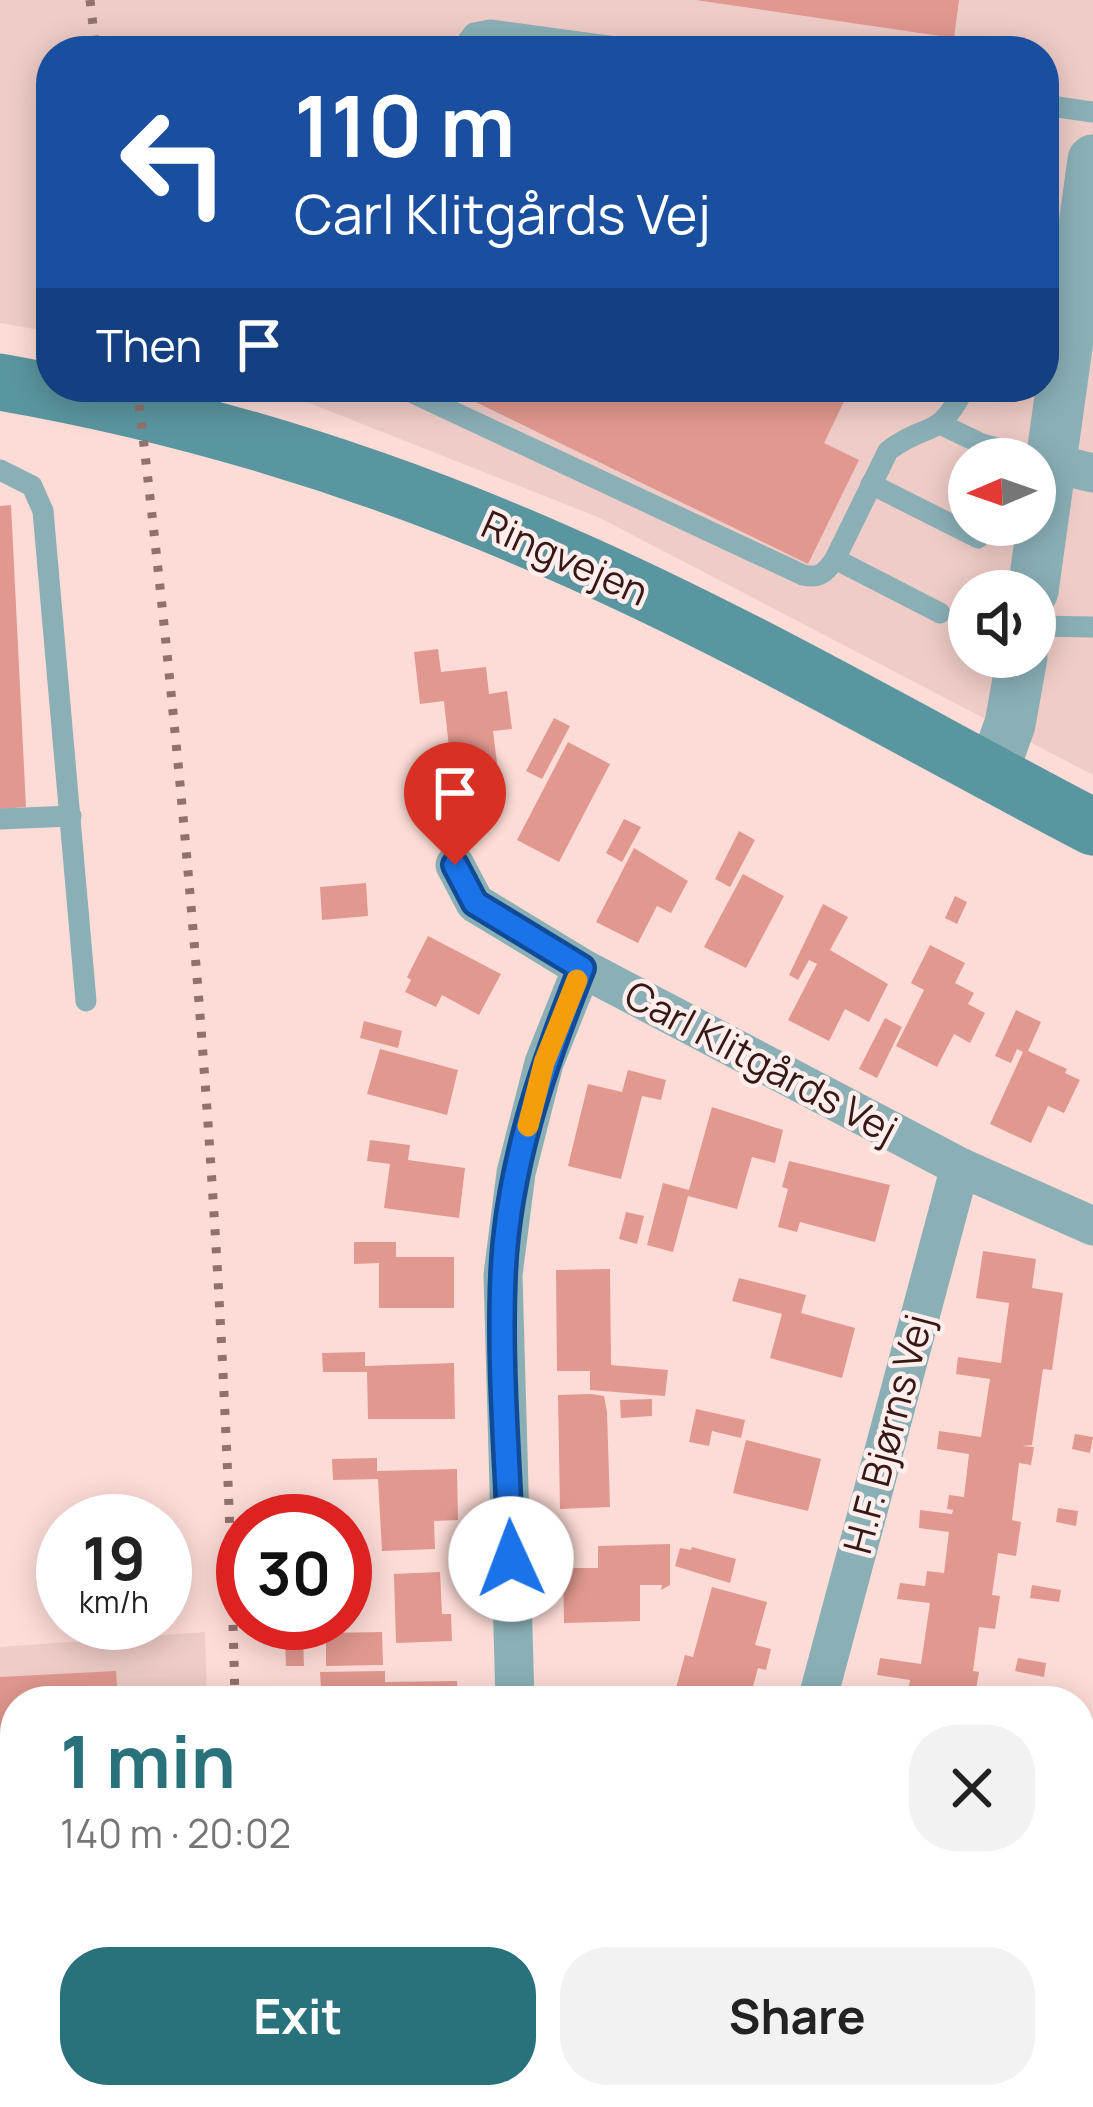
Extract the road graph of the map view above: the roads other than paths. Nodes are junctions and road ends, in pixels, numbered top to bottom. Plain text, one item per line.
1 (472, 36) edge
2 (534, 36) edge
3 (1059, 107) edge
4 (1093, 112) edge
5 (1093, 160) edge
6 (0, 382) edge
7 (36, 390) edge
8 (85, 402) edge
9 (432, 402) edge
10 (956, 402) edge
11 (943, 425) junction
12 (1072, 468) edge
13 (0, 470) edge
14 (872, 484) junction
15 (948, 523) edge
16 (835, 559) junction
17 (1040, 570) edge
18 (940, 613) dead end
19 (1056, 626) edge
20 (1093, 627) edge
21 (1018, 678) edge
22 (992, 774) junction
23 (71, 816) junction
24 (0, 820) edge
25 (1093, 827) edge
26 (455, 865) dead end
27 (582, 968) junction
28 (86, 1001) dead end
29 (960, 1167) junction
30 (1093, 1226) edge
31 (514, 1686) edge
32 (821, 1686) edge

1 - 2 lane
3 - 4 lane
5 - 12 street
6 - 7 main road, Ringvejen
8 - 22 main road, Ringvejen
9 - 16 lane
10 - 11 lane
11 - 12 lane
11 - 14 lane
12 - 17 street
13 - 23 lane
14 - 15 lane
14 - 16 lane
16 - 18 lane
19 - 20 lane
21 - 22 street
22 - 25 main road, Ringvejen
23 - 24 lane
23 - 28 lane
26 - 27 street, Carl Klitgårds Vej
27 - 29 street, Carl Klitgårds Vej
27 - 31 street
29 - 30 street, Carl Klitgårds Vej
29 - 32 street, H.F. Bjørns Vej

